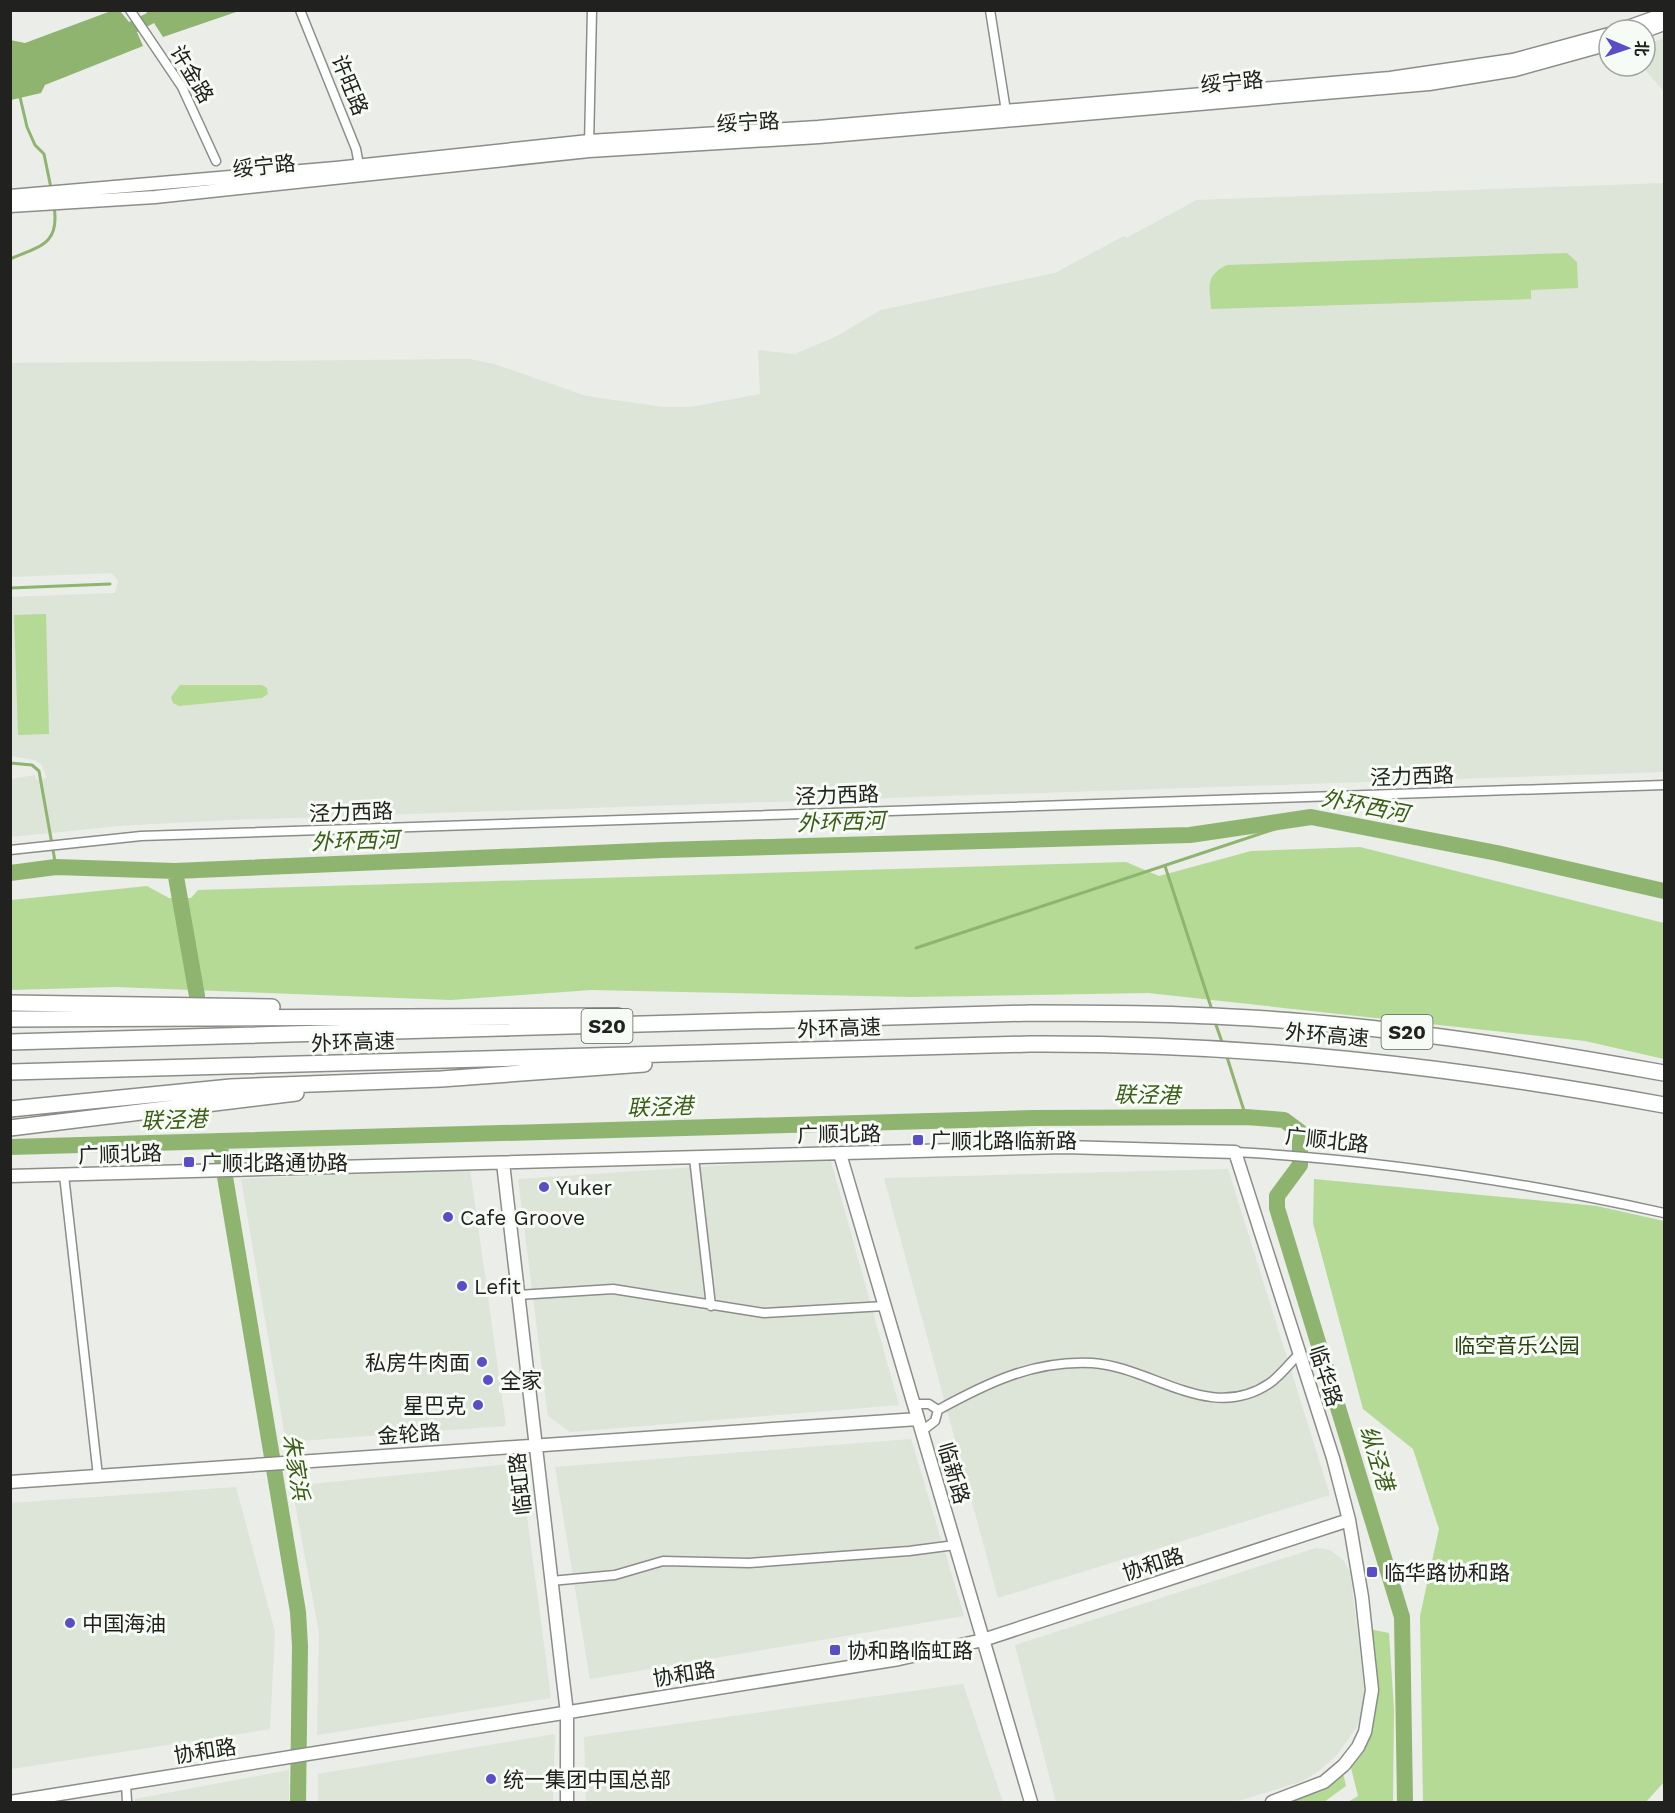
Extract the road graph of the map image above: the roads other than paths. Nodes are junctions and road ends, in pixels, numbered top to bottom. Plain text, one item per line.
1 (300, 10) edge
2 (592, 10) edge
3 (990, 10) edge
4 (132, 13) edge
5 (1597, 38) edge
6 (1597, 48) edge
7 (1488, 70) junction
8 (1006, 111) junction
9 (589, 146) junction
10 (216, 161) dead end
11 (360, 170) junction
12 (10, 196) edge
13 (52, 197) junction
14 (10, 206) edge
15 (1665, 785) edge
16 (10, 850) edge
17 (10, 1003) edge
18 (368, 1015) junction
19 (10, 1019) edge
20 (819, 1020) junction
21 (10, 1042) edge
22 (820, 1050) junction
23 (10, 1072) edge
24 (1665, 1073) edge
25 (375, 1081) junction
26 (1665, 1105) edge
27 (10, 1109) edge
28 (10, 1128) edge
29 (1235, 1152) junction
30 (840, 1154) junction
31 (694, 1158) junction
32 (503, 1163) junction
33 (64, 1175) junction
34 (10, 1176) edge
35 (1665, 1213) edge
36 (518, 1295) junction
37 (711, 1306) junction
38 (885, 1306) junction
39 (1299, 1354) junction
40 (914, 1404) junction
41 (938, 1410) junction
42 (920, 1425) junction
43 (536, 1446) junction
44 (98, 1476) junction
45 (10, 1482) edge
46 (1349, 1520) junction
47 (955, 1545) junction
48 (551, 1581) junction
49 (983, 1640) junction
50 (567, 1713) junction
51 (126, 1784) junction
52 (10, 1802) edge
53 (127, 1803) edge
54 (567, 1803) edge
55 (1031, 1803) edge
56 (1272, 1803) edge

1 - 11 street, 许旺路
2 - 9 street
3 - 8 street
4 - 10 street, 许金路
5 - 7 street
6 - 7 street
7 - 8 street, 绥宁路
7 - 9 street, 绥宁路
8 - 9 street, 绥宁路
9 - 11 street, 绥宁路
11 - 13 street, 绥宁路
12 - 13 street, 绥宁路
13 - 14 street, 绥宁路
15 - 16 street, 泾力西路
17 - 18 highway
18 - 19 highway
18 - 20 highway
20 - 21 highway, 外环高速 / S20
20 - 24 highway, 外环高速 / S20
22 - 23 highway, 外环高速 / S20
22 - 25 highway
22 - 26 highway, 外环高速 / S20
25 - 27 highway
25 - 28 highway
29 - 30 street, 广顺北路
29 - 35 street, 广顺北路
29 - 39 street, 临华路
30 - 31 street, 广顺北路
30 - 38 street, 临新路
31 - 32 street, 广顺北路
31 - 37 street
32 - 33 street, 广顺北路
32 - 36 street, 临虹路
33 - 34 street, 广顺北路
33 - 44 street
36 - 37 street
36 - 43 street, 临虹路
37 - 38 street
38 - 40 street, 临新路
39 - 41 street
39 - 46 street, 临华路
40 - 41 street
40 - 42 street, 临新路
41 - 42 street
42 - 43 street, 金轮路
42 - 47 street, 临新路
43 - 44 street, 金轮路
43 - 48 street, 临虹路
44 - 45 street, 金轮路
46 - 49 street, 协和路
46 - 56 street, 临华路
47 - 48 street
47 - 49 street, 临新路
48 - 50 street, 临虹路
49 - 50 street, 协和路
49 - 55 street, 临新路
50 - 51 street, 协和路
50 - 54 street, 临虹路
51 - 52 street, 协和路
51 - 53 street

